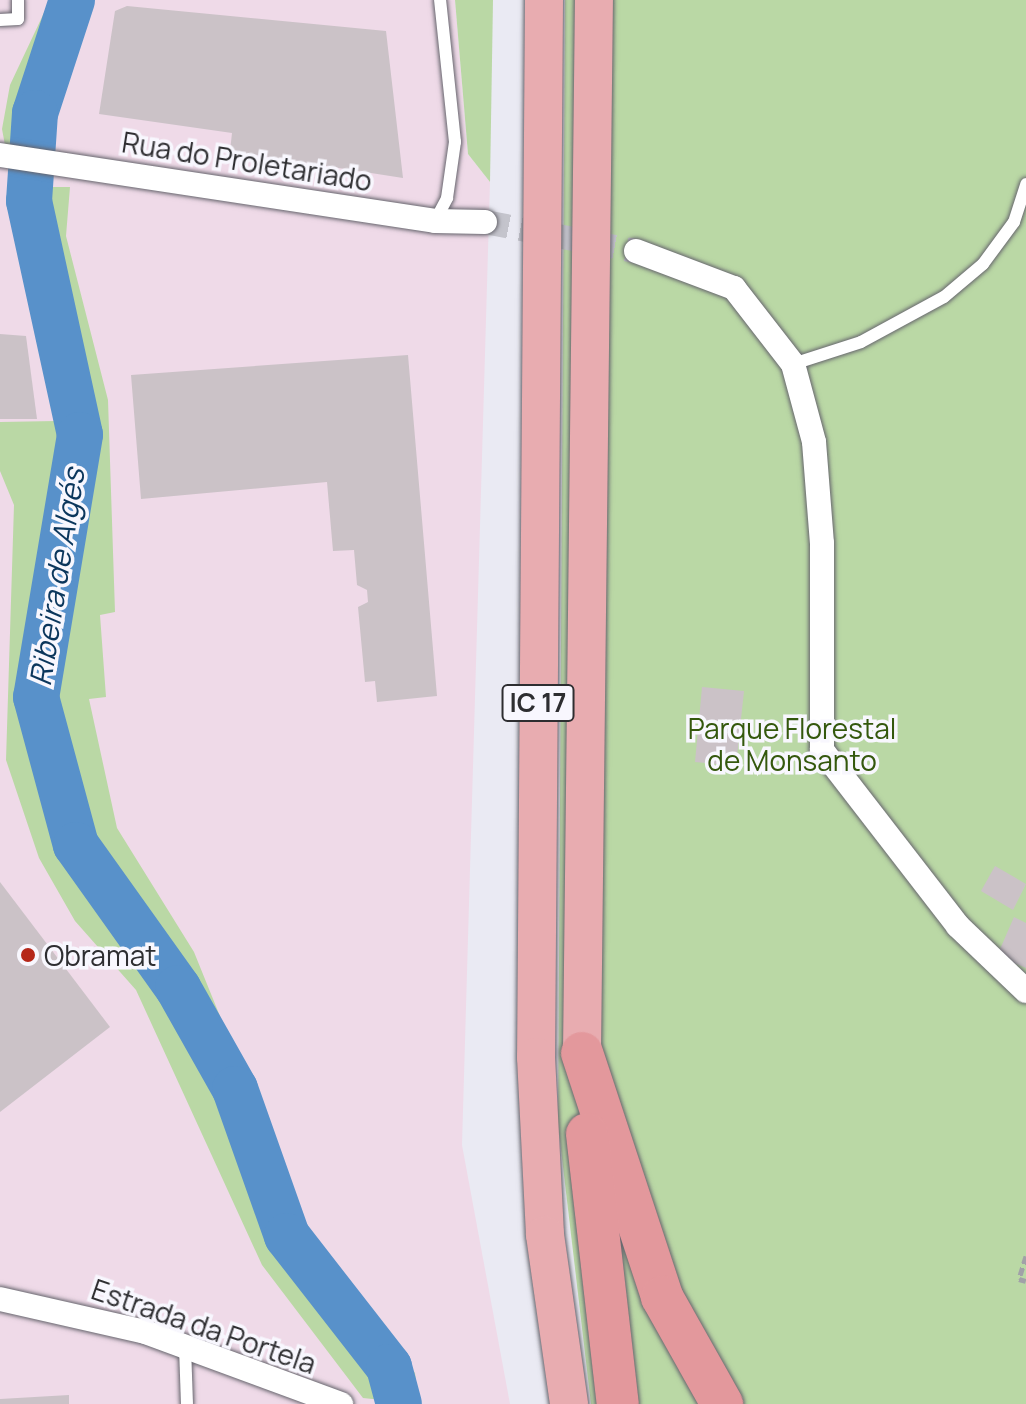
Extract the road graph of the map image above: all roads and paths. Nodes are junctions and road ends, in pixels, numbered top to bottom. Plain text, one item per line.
1 (18, 0) edge
2 (440, 0) edge
3 (544, 0) edge
4 (594, 0) edge
5 (0, 20) edge
6 (2, 155) edge
7 (1026, 184) edge
8 (435, 221) junction
9 (485, 222) tunnel mouth
10 (636, 251) tunnel mouth
11 (793, 364) junction
12 (1026, 991) edge
13 (582, 1053) junction
14 (1026, 1256) edge
15 (1026, 1281) edge
16 (0, 1299) edge
17 (185, 1347) junction
18 (187, 1404) edge
19 (341, 1404) edge
20 (569, 1404) edge
21 (618, 1404) edge
22 (722, 1404) edge

1 - 5 lane
2 - 8 lane
3 - 20 highway, IC 17
4 - 13 highway, IC 17
6 - 8 street, Rua do Proletariado
7 - 11 lane
8 - 9 street, Rua do Proletariado
10 - 11 street
11 - 12 street
13 - 21 highway, IC 17
13 - 22 highway
14 - 15 path
16 - 17 street, Estrada da Portela
17 - 18 lane
17 - 19 street, Estrada da Portela

